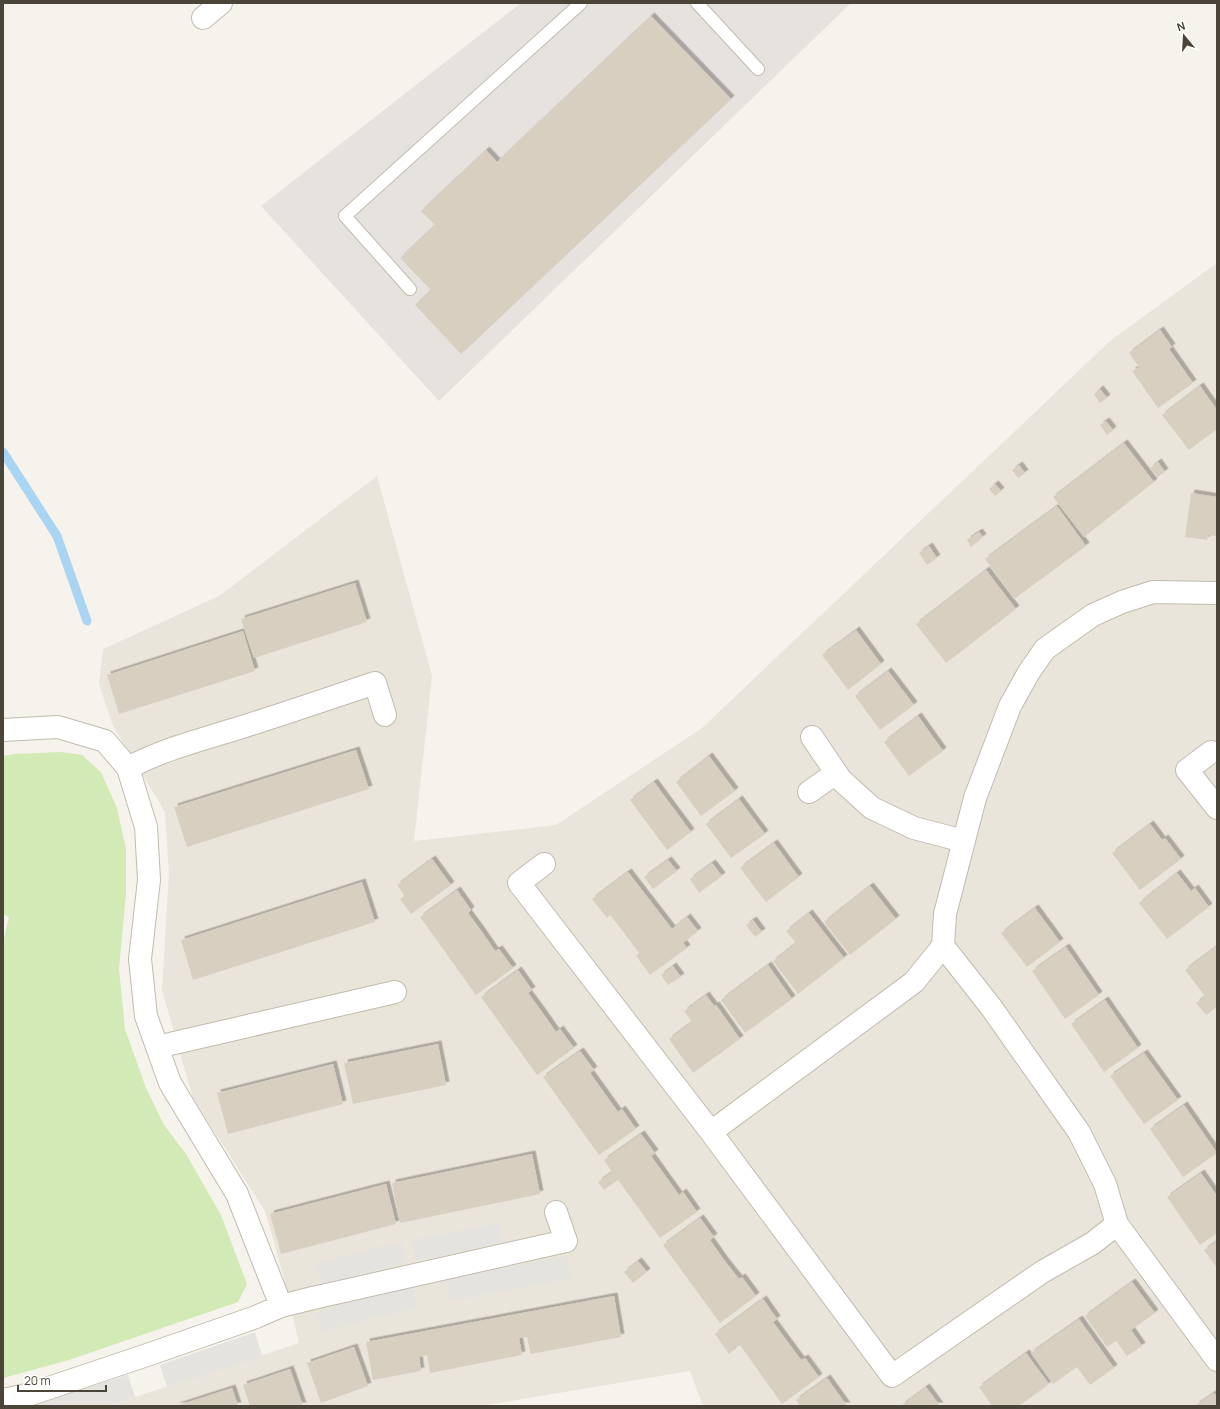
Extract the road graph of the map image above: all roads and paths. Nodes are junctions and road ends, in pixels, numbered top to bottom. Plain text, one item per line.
1 (221, 3) edge
2 (581, 3) edge
3 (698, 3) edge
4 (203, 18) dead end
5 (758, 69) dead end
6 (410, 289) dead end
7 (1217, 593) edge
8 (385, 715) dead end
9 (3, 730) edge
10 (812, 737) dead end
11 (1211, 752) dead end
12 (128, 768) junction
13 (836, 773) junction
14 (809, 792) dead end
15 (1217, 808) edge
16 (964, 841) junction
17 (544, 864) dead end
18 (943, 946) junction
19 (395, 992) dead end
20 (157, 1047) junction
21 (711, 1132) junction
22 (556, 1212) dead end
23 (1117, 1224) junction
24 (281, 1306) junction
25 (1217, 1360) edge
26 (3, 1400) edge

1 - 4 street
2 - 6 lane
3 - 5 lane
7 - 16 street
8 - 12 street
9 - 12 street
10 - 13 street
11 - 15 street
12 - 20 street
13 - 14 street
13 - 16 street
16 - 18 street
17 - 21 street
18 - 21 street
18 - 23 street
19 - 20 street
20 - 24 street
21 - 23 street
22 - 24 street
23 - 25 street
24 - 26 street

